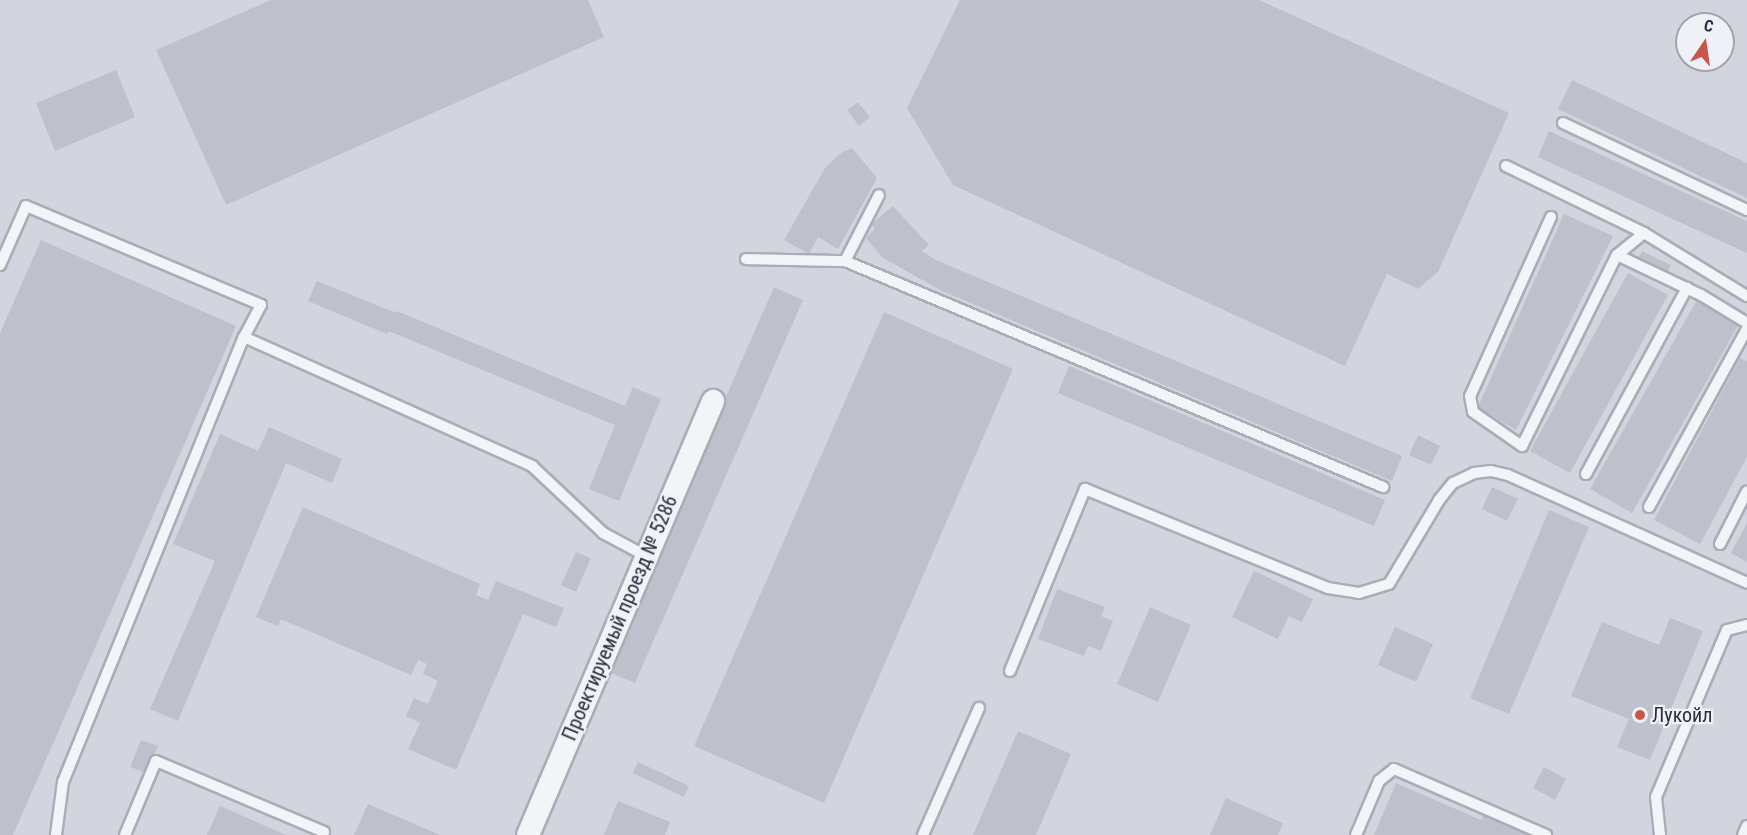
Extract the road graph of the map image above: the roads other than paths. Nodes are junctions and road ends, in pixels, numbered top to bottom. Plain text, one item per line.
1 (1563, 123) dead end
2 (1506, 166) dead end
3 (879, 195) dead end
4 (1747, 210) edge
5 (1551, 217) dead end
6 (1644, 233) junction
7 (1617, 255) junction
8 (746, 259) dead end
9 (845, 261) junction
10 (0, 265) edge
11 (1686, 288) junction
12 (1747, 296) edge
13 (1747, 323) edge
14 (1747, 329) edge
15 (244, 337) junction
16 (713, 401) dead end
17 (1586, 474) dead end
18 (1383, 487) dead end
19 (1747, 491) edge
20 (1650, 507) dead end
21 (1720, 544) dead end
22 (646, 556) junction
23 (1747, 583) edge
24 (1747, 624) edge
25 (1011, 671) dead end
26 (979, 708) dead end
27 (1747, 826) edge
28 (56, 835) edge
29 (124, 835) edge
30 (323, 835) edge
31 (528, 835) edge
32 (923, 835) edge
33 (1356, 835) edge
34 (1546, 835) edge
35 (1660, 835) edge
36 (1743, 835) edge

1 - 4 lane
2 - 6 lane
3 - 9 lane
5 - 7 lane
6 - 7 lane
6 - 12 lane
7 - 11 lane
8 - 9 lane
9 - 18 lane
10 - 15 lane
11 - 13 lane
11 - 17 lane
14 - 20 lane
15 - 22 lane
15 - 28 lane
16 - 22 street, Проектируемый проезд № 5286
19 - 21 lane
22 - 31 street, Проектируемый проезд № 5286
23 - 25 lane
24 - 35 lane
26 - 32 lane
27 - 36 lane
29 - 30 lane
33 - 34 lane

